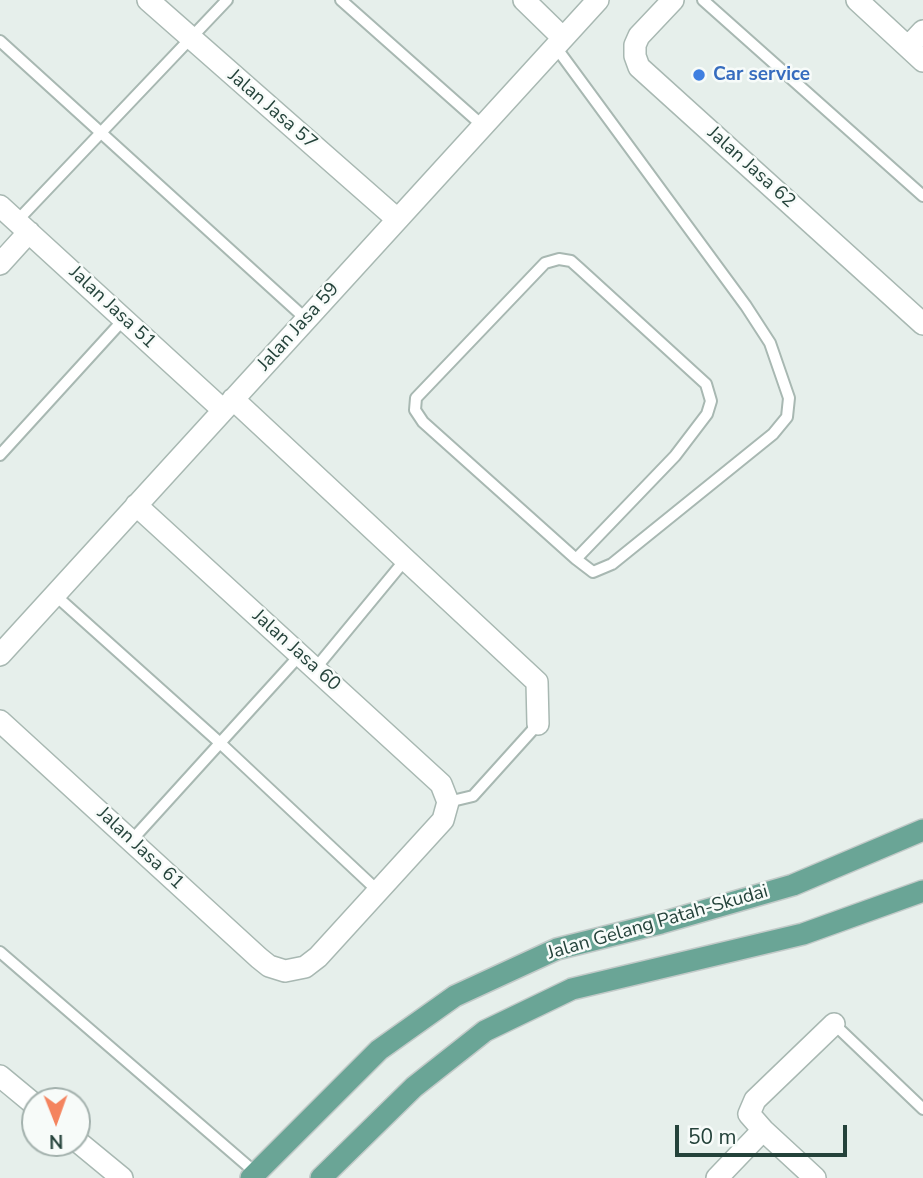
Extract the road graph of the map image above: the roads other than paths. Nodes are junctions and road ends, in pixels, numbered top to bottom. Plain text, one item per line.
1 (148, 0) edge
2 (227, 0) edge
3 (341, 0) edge
4 (524, 0) edge
5 (598, 0) edge
6 (673, 0) edge
7 (703, 0) edge
8 (857, 0) edge
9 (923, 31) edge
10 (190, 38) junction
11 (0, 41) edge
12 (559, 42) junction
13 (915, 54) edge
14 (483, 126) junction
15 (100, 133) junction
16 (923, 196) edge
17 (0, 206) edge
18 (397, 219) junction
19 (23, 227) junction
20 (0, 264) edge
21 (124, 319) junction
22 (306, 319) junction
23 (923, 324) edge
24 (228, 405) junction
25 (0, 455) edge
26 (136, 505) junction
27 (576, 559) junction
28 (405, 560) junction
29 (55, 595) junction
30 (0, 654) edge
31 (307, 662) junction
32 (0, 721) edge
33 (538, 724) joint
34 (219, 742) junction
35 (448, 802) junction
36 (923, 830) edge
37 (131, 841) junction
38 (378, 891) junction
39 (923, 891) edge
40 (0, 952) edge
41 (834, 1024) joint
42 (0, 1076) edge
43 (21, 1093) edge
44 (923, 1109) edge
45 (756, 1122) junction
46 (91, 1152) edge
47 (254, 1175) edge
48 (122, 1178) edge
49 (321, 1178) edge
50 (717, 1178) edge
51 (815, 1178) edge

1 - 10 street, Jalan Jasa 57
2 - 10 lane
3 - 14 lane
4 - 12 street
5 - 12 street, Jalan Jasa 59
6 - 23 street, Jalan Jasa 62
7 - 16 lane
8 - 13 street
9 - 13 street
10 - 15 lane
10 - 18 street, Jalan Jasa 57
11 - 15 lane
12 - 14 street, Jalan Jasa 59
12 - 27 lane
14 - 18 street, Jalan Jasa 59
15 - 19 lane
15 - 22 lane
17 - 19 street, Jalan Jasa 51
18 - 22 street, Jalan Jasa 59
19 - 20 street
19 - 21 street, Jalan Jasa 51
21 - 24 street, Jalan Jasa 51
21 - 25 lane
22 - 24 street, Jalan Jasa 59
24 - 26 street, Jalan Jasa 59
24 - 28 street, Jalan Jasa 51
26 - 29 street, Jalan Jasa 59
26 - 31 street, Jalan Jasa 60
27 - 27 lane
28 - 31 lane
28 - 33 street, Jalan Jasa 51
29 - 30 street, Jalan Jasa 59
29 - 34 lane
31 - 34 lane
31 - 35 street, Jalan Jasa 60
32 - 37 street, Jalan Jasa 61
33 - 35 lane
34 - 37 lane
34 - 38 lane
35 - 38 street
36 - 47 main road, Jalan Gelang Patah-Skudai
37 - 38 street, Jalan Jasa 61
39 - 49 main road, Jalan Gelang Patah-Skudai
40 - 47 lane
41 - 44 lane
41 - 45 street
42 - 43 street
45 - 50 street
45 - 51 street
46 - 48 street

